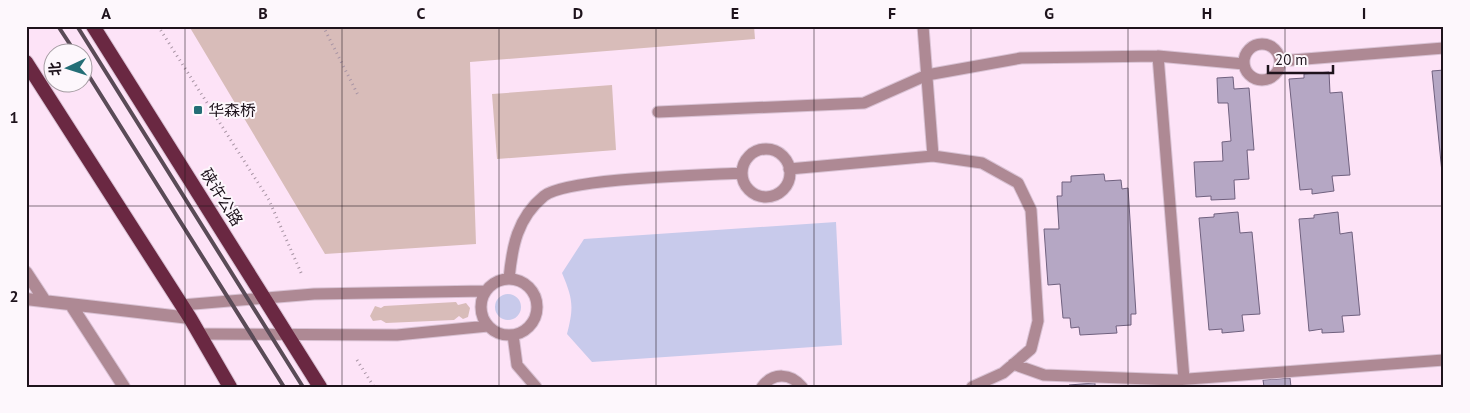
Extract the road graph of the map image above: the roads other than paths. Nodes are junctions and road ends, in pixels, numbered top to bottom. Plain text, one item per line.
1 (93, 26) edge
2 (923, 26) edge
3 (1444, 48) edge
4 (1158, 56) junction
5 (1280, 61) junction
6 (26, 62) edge
7 (1244, 64) junction
8 (927, 75) junction
9 (658, 112) dead end
10 (933, 156) junction
11 (790, 169) junction
12 (741, 173) junction
13 (26, 272) edge
14 (510, 279) junction
15 (485, 291) junction
16 (26, 299) edge
17 (266, 299) junction
18 (45, 302) junction
19 (71, 305) junction
20 (182, 305) junction
21 (190, 318) junction
22 (488, 326) junction
23 (200, 334) junction
24 (287, 335) junction
25 (513, 335) junction
26 (1444, 360) edge
27 (1013, 364) junction
28 (1184, 379) junction
29 (124, 387) edge
30 (230, 387) edge
31 (320, 387) edge
32 (536, 387) edge
33 (762, 387) edge
34 (802, 387) edge
35 (972, 387) edge

1 - 17 highway, 硖许公路
2 - 8 lane
3 - 5 lane
4 - 7 lane
4 - 8 lane
4 - 28 lane
5 - 7 lane
5 - 7 lane
6 - 20 highway
8 - 9 lane
8 - 10 lane
10 - 11 lane
10 - 27 lane
11 - 12 lane
11 - 12 lane
12 - 14 lane
13 - 18 street
14 - 15 lane
14 - 25 lane
15 - 17 lane
15 - 22 lane
16 - 18 street
17 - 20 lane
17 - 24 highway, 硖许公路
18 - 19 street
19 - 21 street
19 - 29 street
20 - 21 highway
21 - 23 highway
22 - 24 lane
22 - 25 lane
23 - 24 lane
23 - 30 highway
24 - 31 highway, 硖许公路
25 - 32 lane
26 - 28 lane
27 - 28 lane
27 - 35 lane
33 - 34 lane

